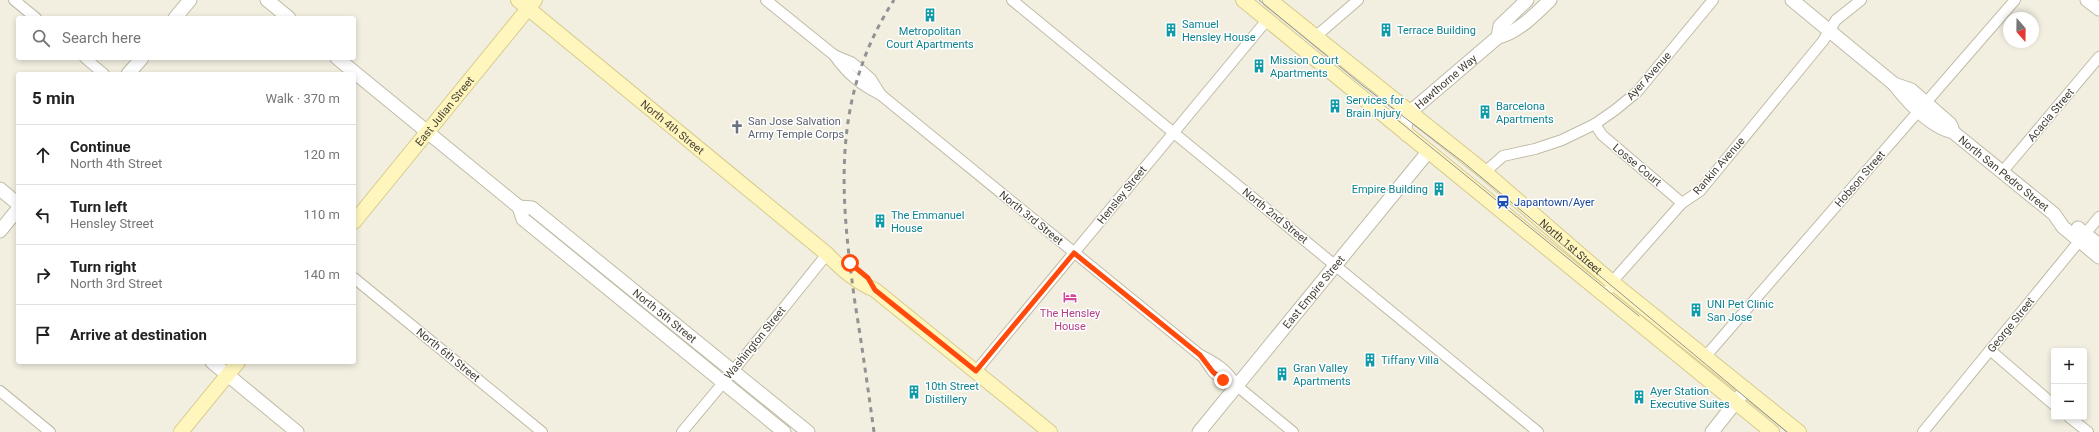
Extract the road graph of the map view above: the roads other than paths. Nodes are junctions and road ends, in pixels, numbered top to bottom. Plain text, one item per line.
1 (14, 0) edge
2 (190, 0) edge
3 (267, 0) edge
4 (766, 0) edge
5 (1012, 0) edge
6 (1243, 0) edge
7 (1270, 0) edge
8 (1358, 0) edge
9 (1527, 0) edge
10 (1550, 0) edge
11 (1713, 0) edge
12 (1792, 0) edge
13 (1861, 0) edge
14 (2015, 0) edge
15 (2086, 0) edge
16 (527, 3) edge
17 (2099, 9) edge
18 (34, 16) edge
19 (177, 16) edge
20 (287, 16) edge
21 (1267, 20) junction
22 (1830, 31) junction
23 (1315, 37) junction
24 (1498, 37) junction
25 (2099, 57) edge
26 (87, 60) edge
27 (140, 60) edge
28 (339, 60) edge
29 (102, 72) edge
30 (130, 72) edge
31 (354, 72) edge
32 (356, 74) edge
33 (1923, 107) junction
34 (1409, 113) junction
35 (1596, 124) junction
36 (427, 132) junction
37 (1174, 132) junction
38 (1406, 134) junction
39 (1428, 152) junction
40 (2003, 171) junction
41 (1485, 172) junction
42 (0, 189) edge
43 (16, 202) edge
44 (1682, 203) junction
45 (519, 207) junction
46 (16, 211) edge
47 (2099, 217) edge
48 (356, 220) edge
49 (0, 231) edge
50 (2082, 238) junction
51 (2099, 245) edge
52 (1074, 253) junction
53 (827, 254) junction
54 (2099, 257) edge
55 (1336, 265) junction
56 (356, 280) edge
57 (1612, 282) junction
58 (1608, 298) junction
59 (1990, 350) junction
60 (1705, 357) junction
61 (214, 364) edge
62 (236, 364) edge
63 (733, 371) junction
64 (976, 371) junction
65 (228, 375) junction
66 (724, 383) junction
67 (1237, 386) junction
68 (1746, 388) junction
69 (0, 391) edge
70 (1735, 402) junction
71 (2051, 402) edge
72 (2072, 420) edge
73 (50, 432) edge
74 (181, 432) edge
75 (297, 432) edge
76 (542, 432) edge
77 (682, 432) edge
78 (784, 432) edge
79 (808, 432) edge
80 (1050, 432) edge
81 (1199, 432) edge
82 (1294, 432) edge
83 (1538, 432) edge
84 (1712, 432) edge
85 (1772, 432) edge
86 (1799, 432) edge
87 (1923, 432) edge
88 (2088, 432) edge

1 - 18 street
2 - 19 street
3 - 20 street
4 - 52 street, North 3rd Street
5 - 37 street, North 2nd Street
6 - 21 main road, North 1st Street
7 - 23 main road, North 1st Street
8 - 23 street
9 - 24 street, Hawthorne Way
10 - 24 street, Hawthorne Way
11 - 35 street, Ayer Avenue
12 - 22 street, North San Pedro Street
13 - 22 street, Rankin Avenue
14 - 33 street, Hobson Street
15 - 17 street
16 - 36 main road, East Julian Street
16 - 53 main road, North 4th Street
21 - 37 street, Hensley Street
21 - 38 main road, North 1st Street
22 - 33 street, North San Pedro Street
22 - 44 street, Rankin Avenue
23 - 34 main road, North 1st Street
24 - 34 street, Hawthorne Way
25 - 40 street, Acacia Street
26 - 29 street
27 - 30 street
28 - 31 street, North 5th Street
32 - 36 street, North 5th Street
33 - 40 street, North San Pedro Street
33 - 60 street, Hobson Street
34 - 38 street, Hawthorne Way
34 - 41 main road, North 1st Street
35 - 41 street, Ayer Avenue
35 - 44 street, Losse Court
36 - 45 street, North 5th Street
36 - 48 main road, East Julian Street
37 - 52 street, Hensley Street
37 - 55 street, North 2nd Street
38 - 39 main road, North 1st Street
39 - 55 street, East Empire Street
39 - 58 main road, North 1st Street
40 - 50 street, North San Pedro Street
41 - 57 main road, North 1st Street
42 - 43 street
44 - 57 street, Rankin Avenue
45 - 63 street, North 5th Street
45 - 66 street, North 5th Street
46 - 49 street
47 - 50 street, George Street
50 - 51 street, North San Pedro Street
50 - 54 street, North San Pedro Street
50 - 59 street, George Street
52 - 64 street, Hensley Street
52 - 67 street, North 3rd Street
53 - 63 street, Washington Street
53 - 64 main road, North 4th Street
55 - 67 street, East Empire Street
55 - 83 street, North 2nd Street
56 - 76 street, North 6th Street
57 - 58 street, Rankin Avenue
57 - 60 main road, North 1st Street
58 - 70 main road, North 1st Street
59 - 71 street
59 - 87 street, George Street
60 - 68 main road, North 1st Street
61 - 65 street
62 - 65 main road
63 - 66 street, Washington Street
63 - 79 street, North 5th Street
64 - 80 main road, North 4th Street
65 - 74 main road
65 - 75 street
66 - 77 street, Washington Street
66 - 78 street, North 5th Street
67 - 81 street, East Empire Street
67 - 82 street, North 3rd Street
68 - 70 street
68 - 86 main road, North 1st Street
69 - 73 street
70 - 84 street
70 - 85 main road, North 1st Street
72 - 88 street

